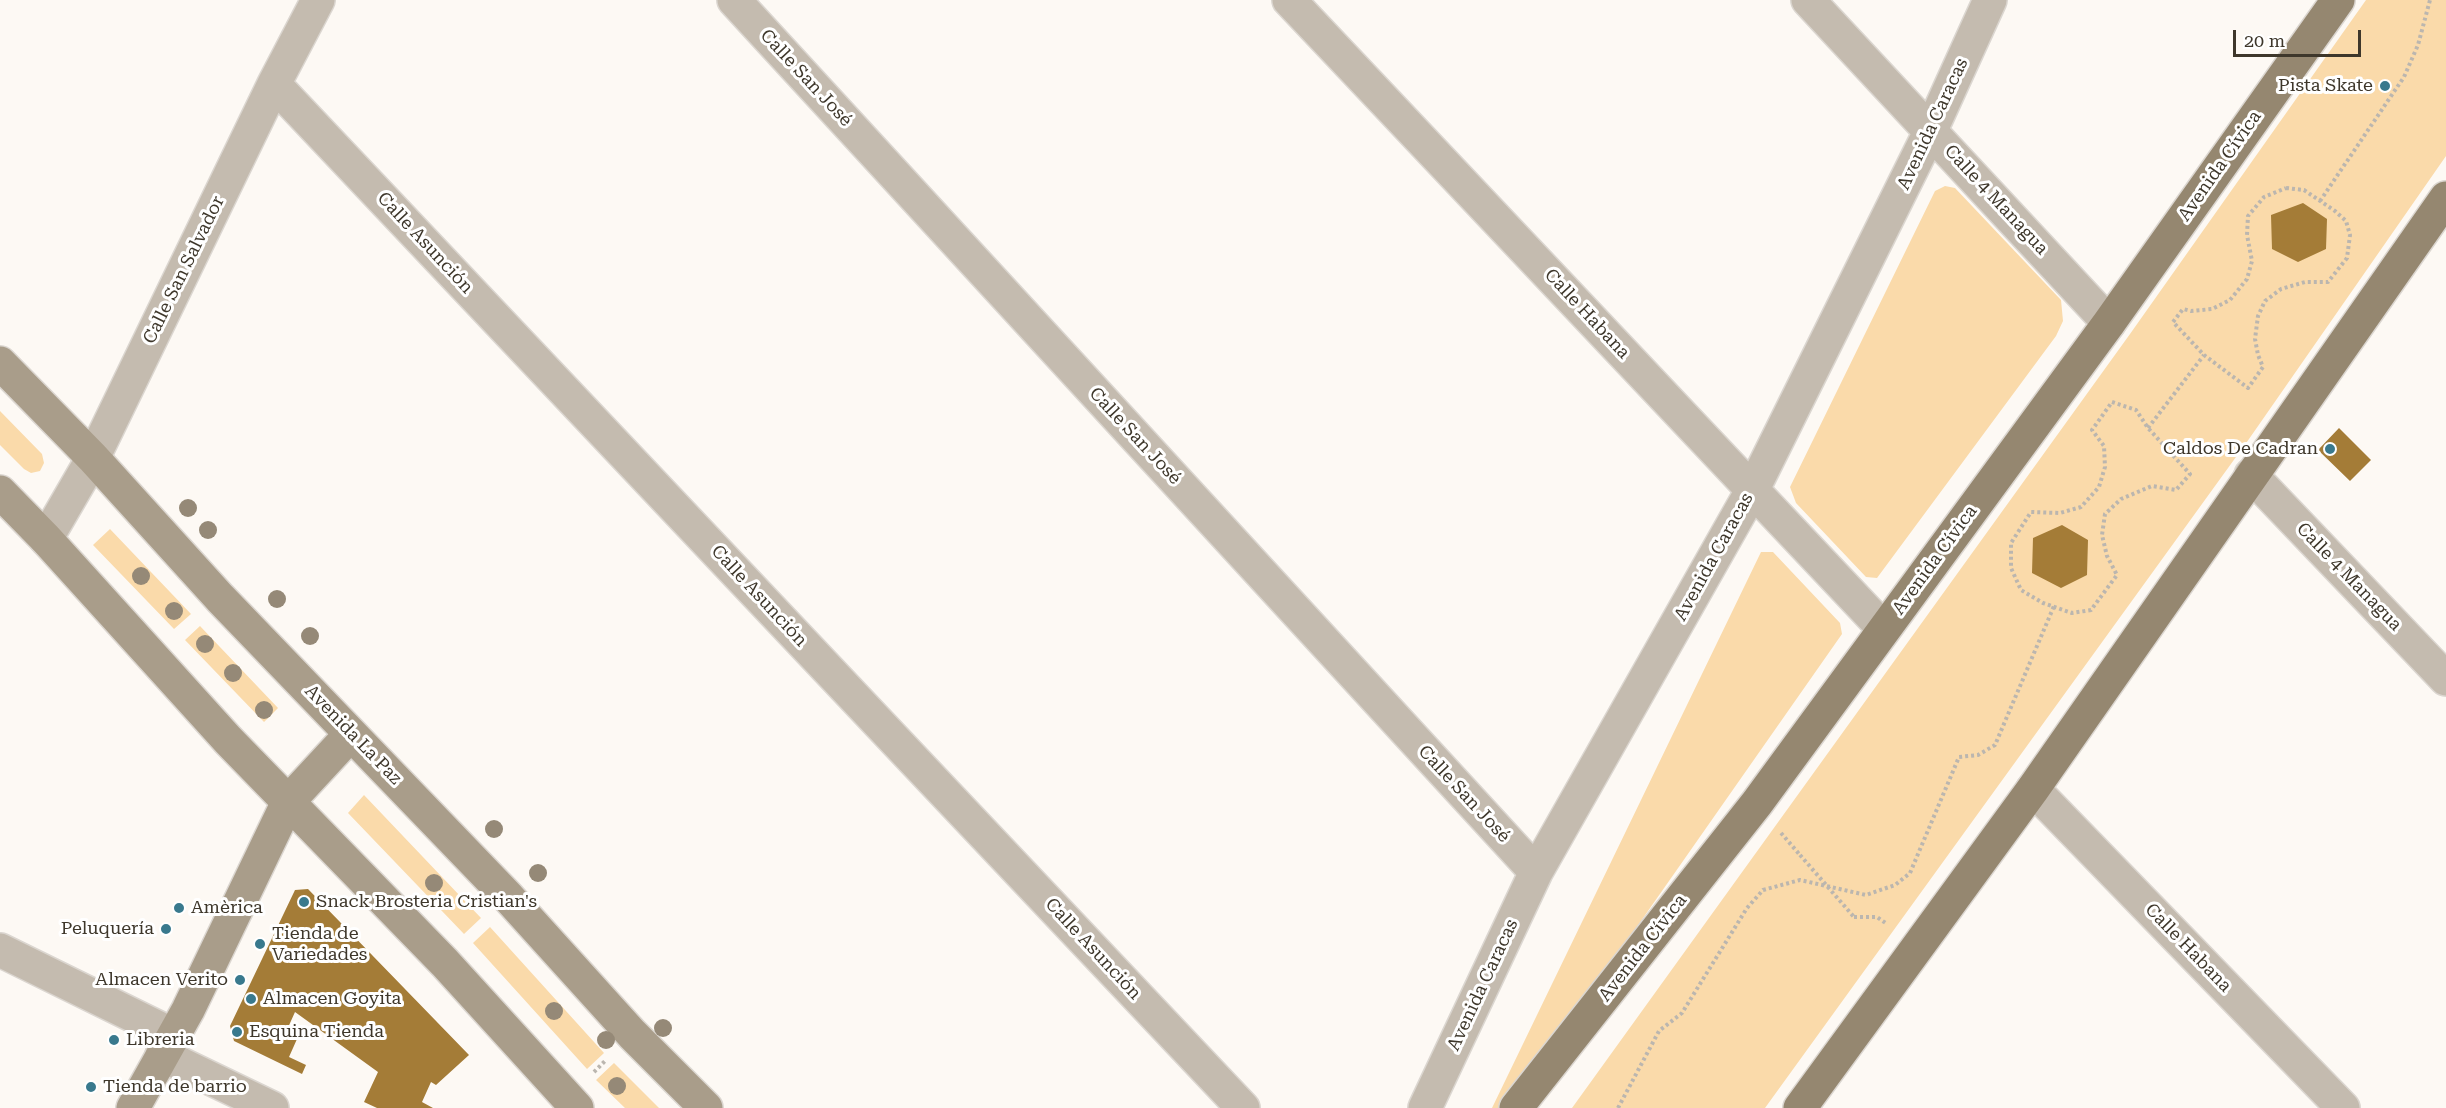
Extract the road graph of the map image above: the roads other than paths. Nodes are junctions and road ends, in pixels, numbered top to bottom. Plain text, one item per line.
1 (318, 0) edge
2 (734, 0) edge
3 (1289, 0) edge
4 (1808, 0) edge
5 (1990, 0) edge
6 (2329, 4) edge
7 (274, 84) junction
8 (1932, 130) junction
9 (2446, 198) edge
10 (2109, 323) junction
11 (0, 363) edge
12 (93, 458) junction
13 (2251, 475) junction
14 (1753, 489) junction
15 (0, 492) edge
16 (46, 539) junction
17 (1884, 629) junction
18 (2446, 680) edge
19 (351, 734) junction
20 (2032, 789) junction
21 (288, 802) junction
22 (1536, 872) junction
23 (0, 950) edge
24 (168, 1045) junction
25 (1802, 1107) edge
26 (133, 1108) edge
27 (272, 1108) edge
28 (577, 1108) edge
29 (706, 1108) edge
30 (1243, 1108) edge
31 (1425, 1108) edge
32 (1516, 1108) edge
33 (2343, 1108) edge

1 - 7 street, Calle San Salvador
2 - 22 street, Calle San José
3 - 14 street, Calle Habana
4 - 8 street, Calle 4 Managua
5 - 8 street, Avenida Caracas
6 - 10 main road, Avenida Cívica
7 - 12 street, Calle San Salvador
7 - 30 street, Calle Asunción
8 - 10 street, Calle 4 Managua
8 - 14 street, Avenida Caracas
9 - 13 main road
10 - 17 main road, Avenida Cívica
11 - 12 main road, Avenida La Paz
12 - 16 street, Calle San Salvador
12 - 19 main road, Avenida La Paz
13 - 18 street, Calle 4 Managua
13 - 20 main road
14 - 17 street, Calle Habana
14 - 22 street, Avenida Caracas
15 - 16 main road
16 - 21 main road
17 - 32 main road, Avenida Cívica
19 - 21 main road
19 - 29 main road, Avenida La Paz
20 - 25 main road
20 - 33 street, Calle Habana
21 - 24 main road
21 - 28 main road
22 - 31 street, Avenida Caracas
23 - 24 street
24 - 26 main road
24 - 27 street

